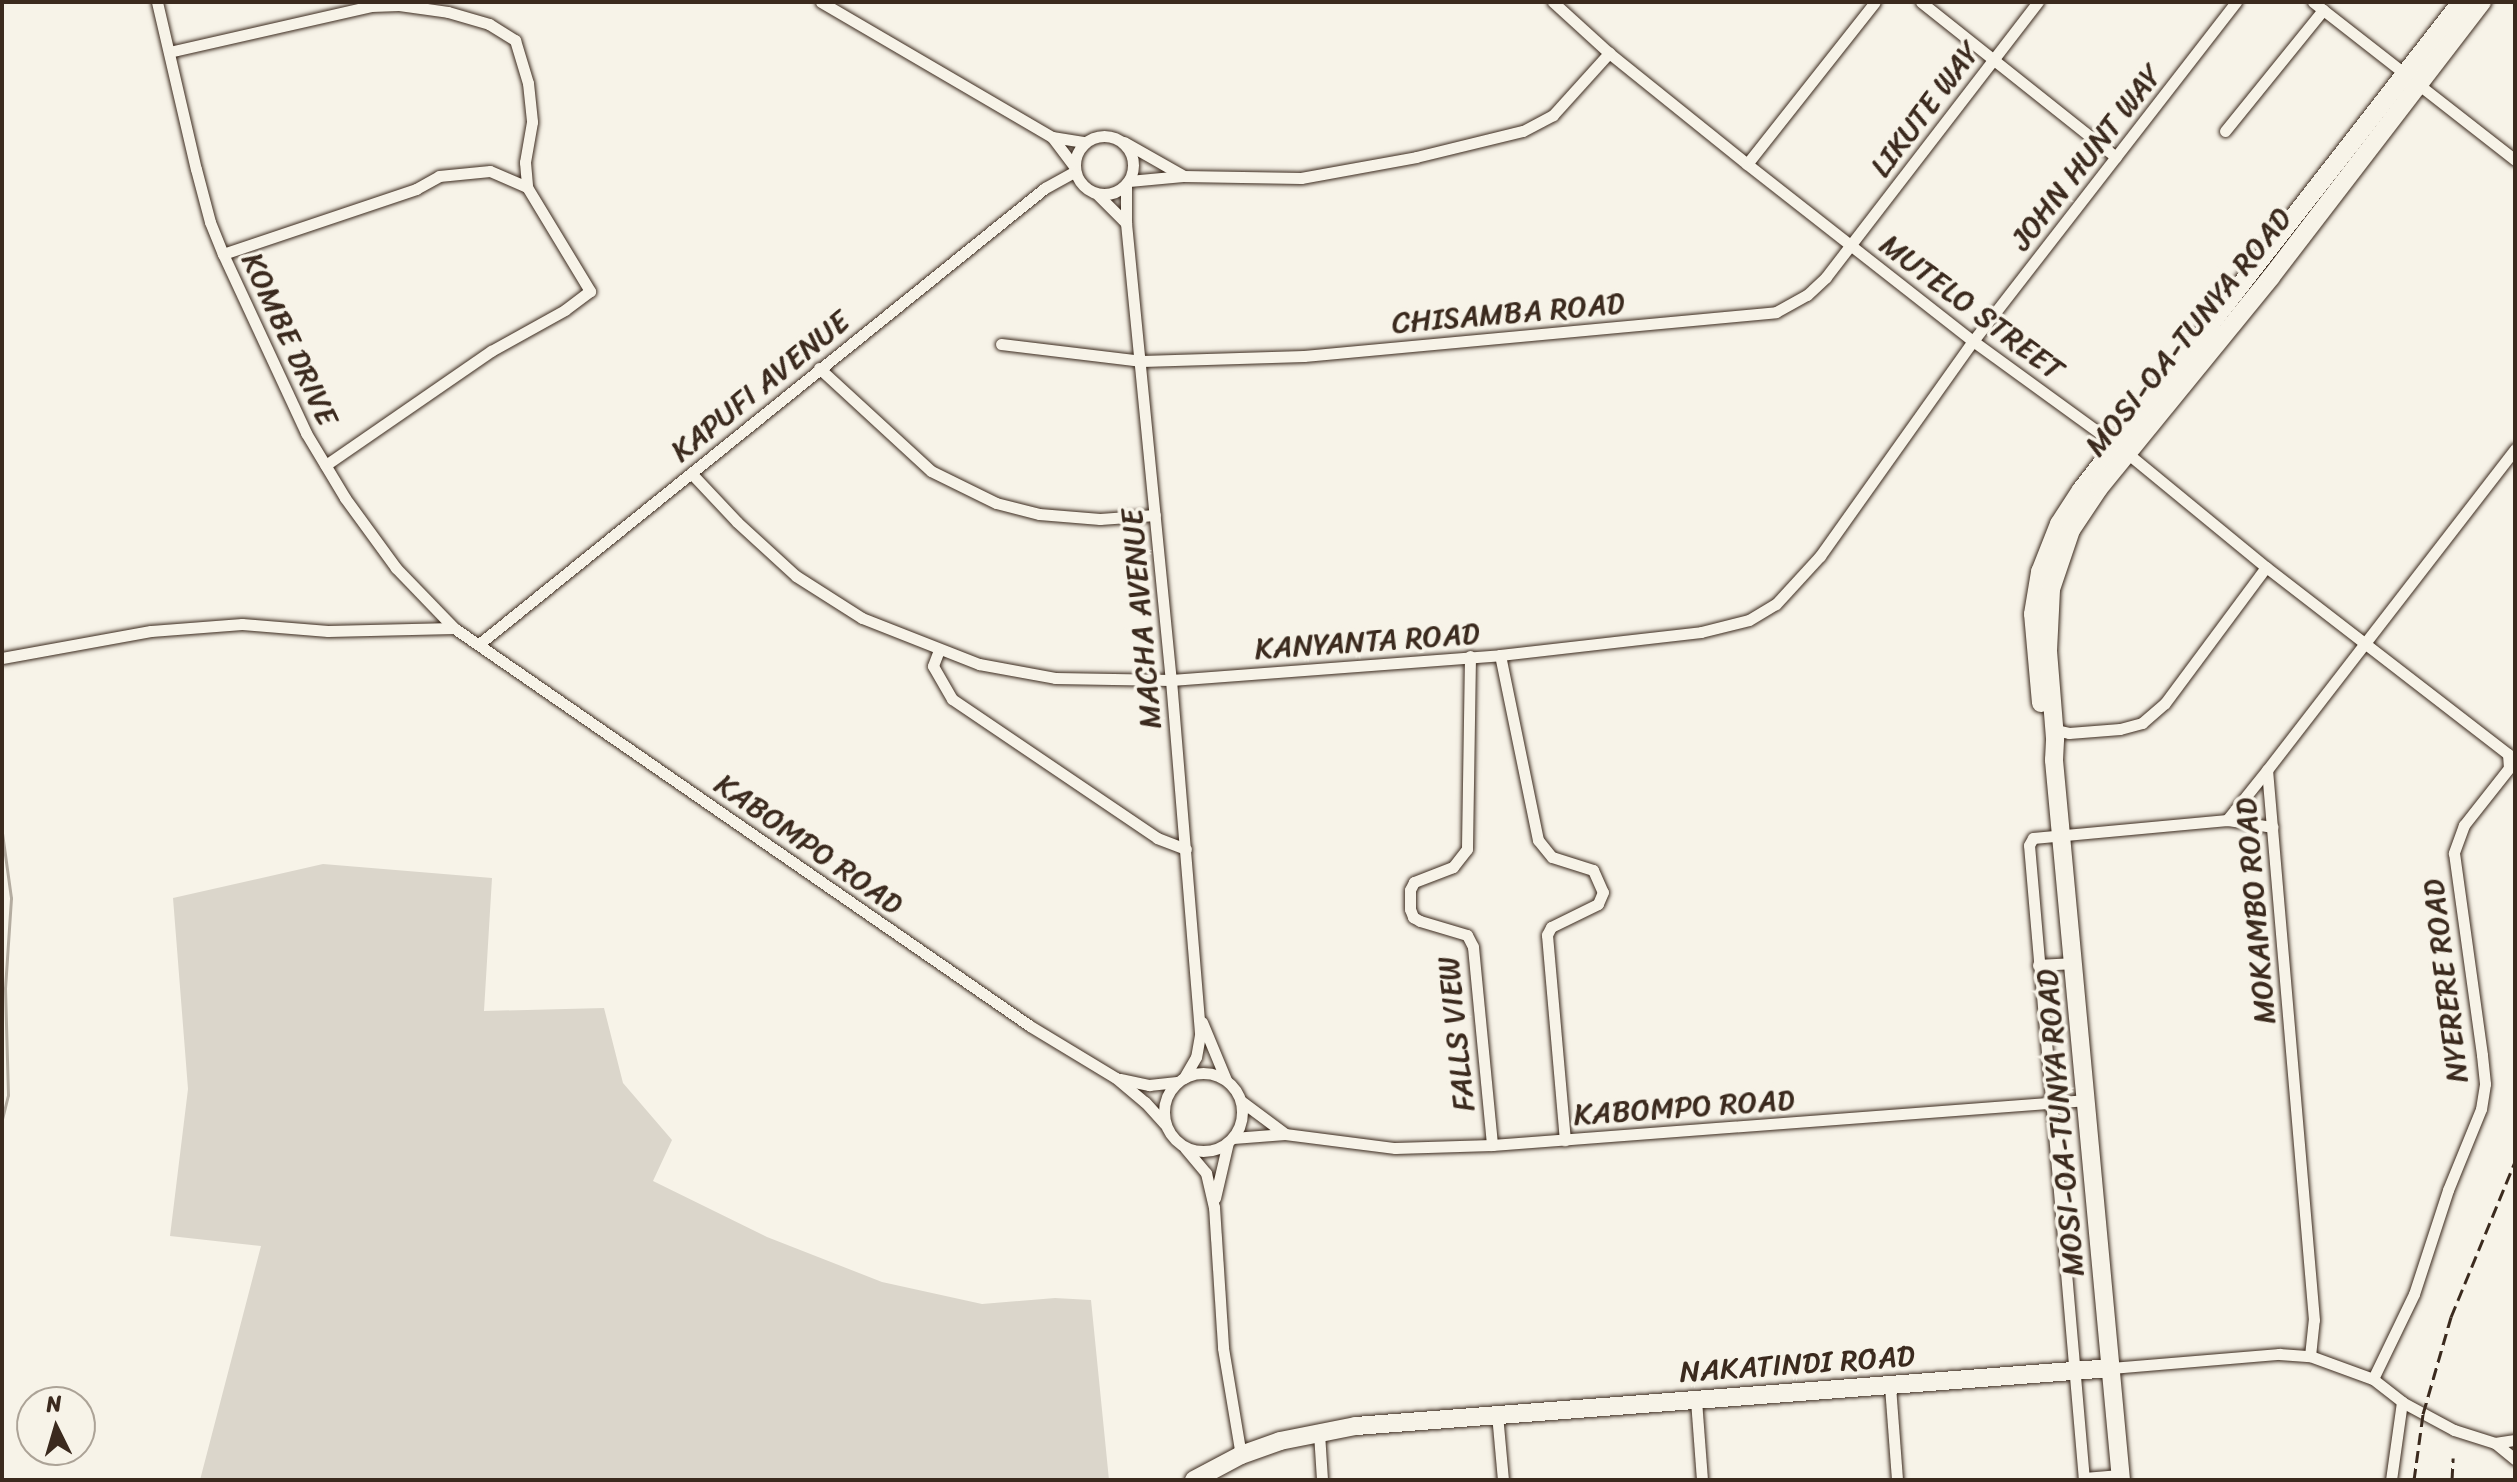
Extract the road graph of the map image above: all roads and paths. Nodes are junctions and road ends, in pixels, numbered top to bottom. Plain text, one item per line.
1 (157, 2) edge
2 (821, 2) edge
3 (1553, 2) edge
4 (1875, 2) edge
5 (1921, 2) edge
6 (2038, 2) edge
7 (2236, 2) edge
8 (2461, 2) edge
9 (2482, 2) edge
10 (2318, 6) edge
11 (169, 52) junction
12 (1609, 53) junction
13 (1993, 58) junction
14 (2410, 79) junction
15 (2225, 131) dead end
16 (1052, 137) junction
17 (1120, 140) junction
18 (1085, 142) junction
19 (2116, 157) junction
20 (2515, 160) edge
21 (1747, 164) junction
22 (1074, 169) junction
23 (1183, 176) junction
24 (1127, 183) junction
25 (527, 187) junction
26 (1097, 194) junction
27 (1126, 223) junction
28 (1851, 246) junction
29 (223, 254) junction
30 (1973, 341) junction
31 (1001, 344) dead end
32 (1142, 361) junction
33 (819, 368) junction
34 (2122, 449) junction
35 (2515, 449) edge
36 (326, 465) junction
37 (691, 473) junction
38 (1155, 515) junction
39 (2266, 567) junction
40 (454, 628) junction
41 (479, 644) junction
42 (2366, 645) junction
43 (939, 650) junction
44 (1500, 655) junction
45 (1470, 656) junction
46 (2, 658) edge
47 (1171, 680) junction
48 (2056, 735) junction
49 (2267, 770) junction
50 (2227, 820) junction
51 (2272, 827) junction
52 (2061, 835) junction
53 (1186, 849) junction
54 (2074, 963) junction
55 (2038, 965) junction
56 (1198, 1010) junction
57 (1116, 1078) junction
58 (1181, 1080) junction
59 (1227, 1080) junction
60 (2087, 1100) junction
61 (1241, 1101) junction
62 (2051, 1103) junction
63 (1165, 1124) junction
64 (1285, 1134) junction
65 (1231, 1140) junction
66 (1565, 1140) junction
67 (1492, 1145) junction
68 (1185, 1148) junction
69 (1214, 1207) junction
70 (2310, 1356) junction
71 (2111, 1368) junction
72 (2076, 1372) junction
73 (2373, 1379) junction
74 (1890, 1386) junction
75 (1696, 1400) junction
76 (2402, 1402) junction
77 (1497, 1414) junction
78 (1319, 1433) junction
79 (2515, 1440) edge
80 (2495, 1443) junction
81 (1241, 1455) junction
82 (2515, 1459) edge
83 (2121, 1478) edge
84 (2084, 1479) edge
85 (1194, 1480) edge
86 (1322, 1480) edge
87 (1503, 1480) edge
88 (1702, 1480) edge
89 (1897, 1480) edge
90 (2391, 1480) edge

1 - 11 street, KOMBE DRIVE
2 - 16 street
3 - 12 street, MUTELO STREET
4 - 21 street
5 - 13 street
6 - 13 street, LIKUTE WAY
7 - 19 street, JOHN HUNT WAY
8 - 14 highway, MOSI-OA-TUNYA ROAD
9 - 14 highway, MOSI-OA-TUNYA ROAD
10 - 14 street
10 - 15 street
11 - 25 street
11 - 29 street, KOMBE DRIVE
12 - 21 street, MUTELO STREET
12 - 23 street
13 - 19 street
13 - 28 street, LIKUTE WAY
14 - 20 street
14 - 34 highway, MOSI-OA-TUNYA ROAD
16 - 18 street
16 - 22 street
17 - 18 street
17 - 23 street
17 - 24 street
18 - 22 street
19 - 30 street, JOHN HUNT WAY
21 - 28 street, MUTELO STREET
22 - 26 street
22 - 33 street, KAPUFI AVENUE
23 - 24 street
24 - 26 street
24 - 27 street, MACHA AVENUE
25 - 29 street
25 - 36 street
26 - 27 street
27 - 32 street, MACHA AVENUE
28 - 30 street, MUTELO STREET
28 - 32 street, CHISAMBA ROAD
29 - 36 street, KOMBE DRIVE
30 - 34 street, MUTELO STREET
30 - 44 street, KANYANTA ROAD
31 - 32 street, CHISAMBA ROAD
32 - 38 street, MACHA AVENUE
33 - 37 street, KAPUFI AVENUE
33 - 38 street
34 - 39 street, MUTELO STREET
34 - 48 highway, MOSI-OA-TUNYA ROAD
35 - 42 street, MOKAMBO ROAD
36 - 40 street, KOMBE DRIVE
37 - 41 street, KAPUFI AVENUE
37 - 43 street, KANYANTA ROAD
38 - 47 street, MACHA AVENUE
39 - 42 street, MUTELO STREET
39 - 48 street
40 - 41 street, KOMBE DRIVE
40 - 46 street
41 - 57 street, KABOMPO ROAD
42 - 49 street, MOKAMBO ROAD
42 - 73 street, NYERERE ROAD
43 - 47 street, KANYANTA ROAD
43 - 53 street
44 - 45 street, KANYANTA ROAD
44 - 66 street
45 - 47 street, KANYANTA ROAD
45 - 67 street, FALLS VIEW
47 - 53 street, MACHA AVENUE
48 - 52 highway, MOSI-OA-TUNYA ROAD
49 - 50 street
49 - 51 street, MOKAMBO ROAD
50 - 51 street
50 - 52 street
51 - 70 street, MOKAMBO ROAD
52 - 54 highway, MOSI-OA-TUNYA ROAD
52 - 55 street
53 - 56 street, MACHA AVENUE
54 - 55 street
54 - 60 highway, MOSI-OA-TUNYA ROAD
55 - 62 street
56 - 58 street, MACHA AVENUE
56 - 59 street, MACHA AVENUE
57 - 58 street, KABOMPO ROAD
57 - 63 street, KABOMPO ROAD
58 - 59 street
58 - 63 street
59 - 61 street
60 - 62 street, KABOMPO ROAD
60 - 71 highway, MOSI-OA-TUNYA ROAD
61 - 64 street, KABOMPO ROAD
61 - 65 street
62 - 66 street, KABOMPO ROAD
62 - 72 street
63 - 68 street
64 - 65 street, KABOMPO ROAD
64 - 67 street, KABOMPO ROAD
65 - 68 street
65 - 69 street
66 - 67 street, KABOMPO ROAD
68 - 69 street
69 - 81 street
70 - 71 street, NAKATINDI ROAD
70 - 73 street, NAKATINDI ROAD
71 - 72 highway, NAKATINDI ROAD
71 - 83 highway, MOSI-OA-TUNYA ROAD
72 - 74 highway, NAKATINDI ROAD
72 - 84 street
73 - 76 street, NAKATINDI ROAD
74 - 75 highway, NAKATINDI ROAD
74 - 89 street
75 - 77 highway, NAKATINDI ROAD
75 - 88 street
76 - 80 street, NAKATINDI ROAD
76 - 90 street
77 - 78 highway, NAKATINDI ROAD
77 - 87 street
78 - 81 highway, NAKATINDI ROAD
78 - 86 street
79 - 80 street
80 - 82 street
81 - 85 highway, NAKATINDI ROAD
83 - 84 street

